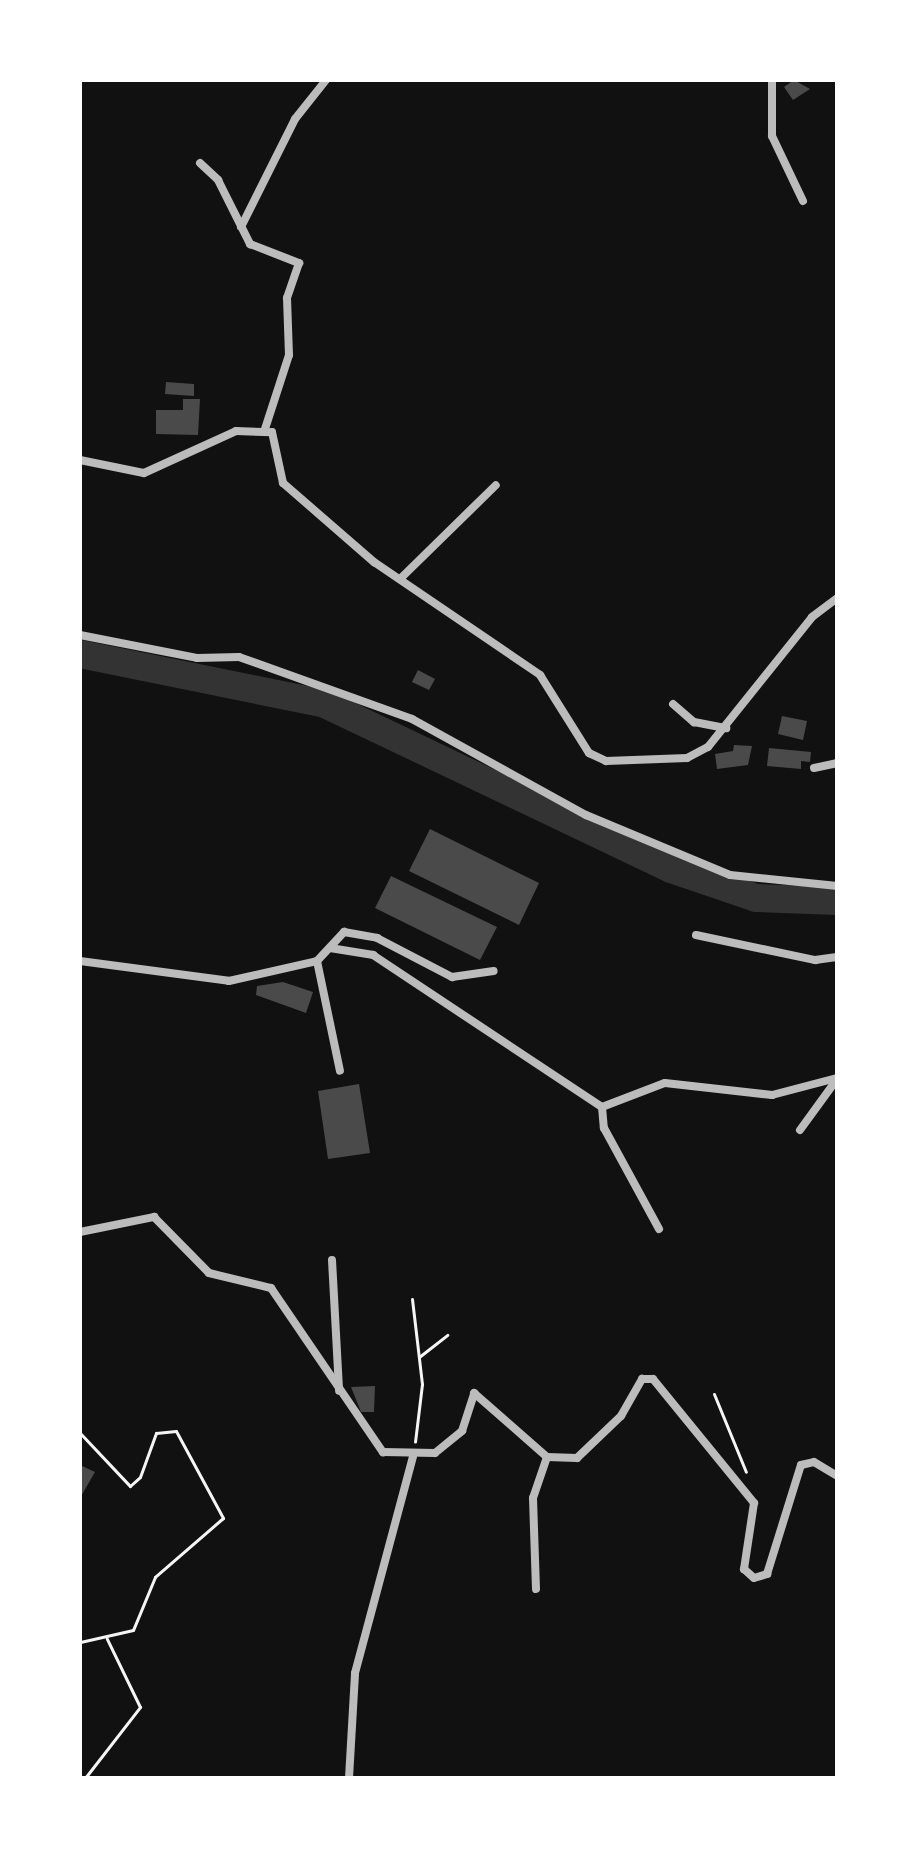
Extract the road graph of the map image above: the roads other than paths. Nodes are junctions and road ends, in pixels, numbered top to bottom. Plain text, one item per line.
1 (326, 80) edge
2 (772, 80) edge
3 (200, 163) dead end
4 (803, 201) dead end
5 (241, 227) junction
6 (265, 429) junction
7 (80, 460) edge
8 (496, 485) dead end
9 (400, 579) junction
10 (837, 598) edge
11 (80, 635) edge
12 (673, 704) dead end
13 (726, 728) junction
14 (837, 763) edge
15 (814, 768) dead end
16 (837, 886) edge
17 (696, 935) dead end
18 (330, 948) junction
19 (837, 957) edge
20 (80, 961) edge
21 (317, 961) junction
22 (494, 971) dead end
23 (340, 1071) dead end
24 (837, 1078) edge
25 (602, 1107) junction
26 (800, 1130) dead end
27 (659, 1229) dead end
28 (80, 1232) edge
29 (332, 1260) dead end
30 (339, 1394) junction
31 (413, 1457) junction
32 (547, 1457) junction
33 (837, 1476) edge
34 (536, 1589) dead end
35 (349, 1778) edge

1 - 5 street
2 - 4 street
3 - 5 street
5 - 6 street
6 - 7 street
6 - 9 street
8 - 9 street
9 - 13 street
10 - 13 street
11 - 16 street
12 - 13 street
14 - 15 street
17 - 19 street
18 - 21 street
18 - 22 street
18 - 25 street
20 - 21 street
21 - 23 street
24 - 25 street
24 - 26 street
25 - 27 street
28 - 30 street
29 - 30 street
30 - 31 street
31 - 32 street
31 - 35 street
32 - 33 street
32 - 34 street

